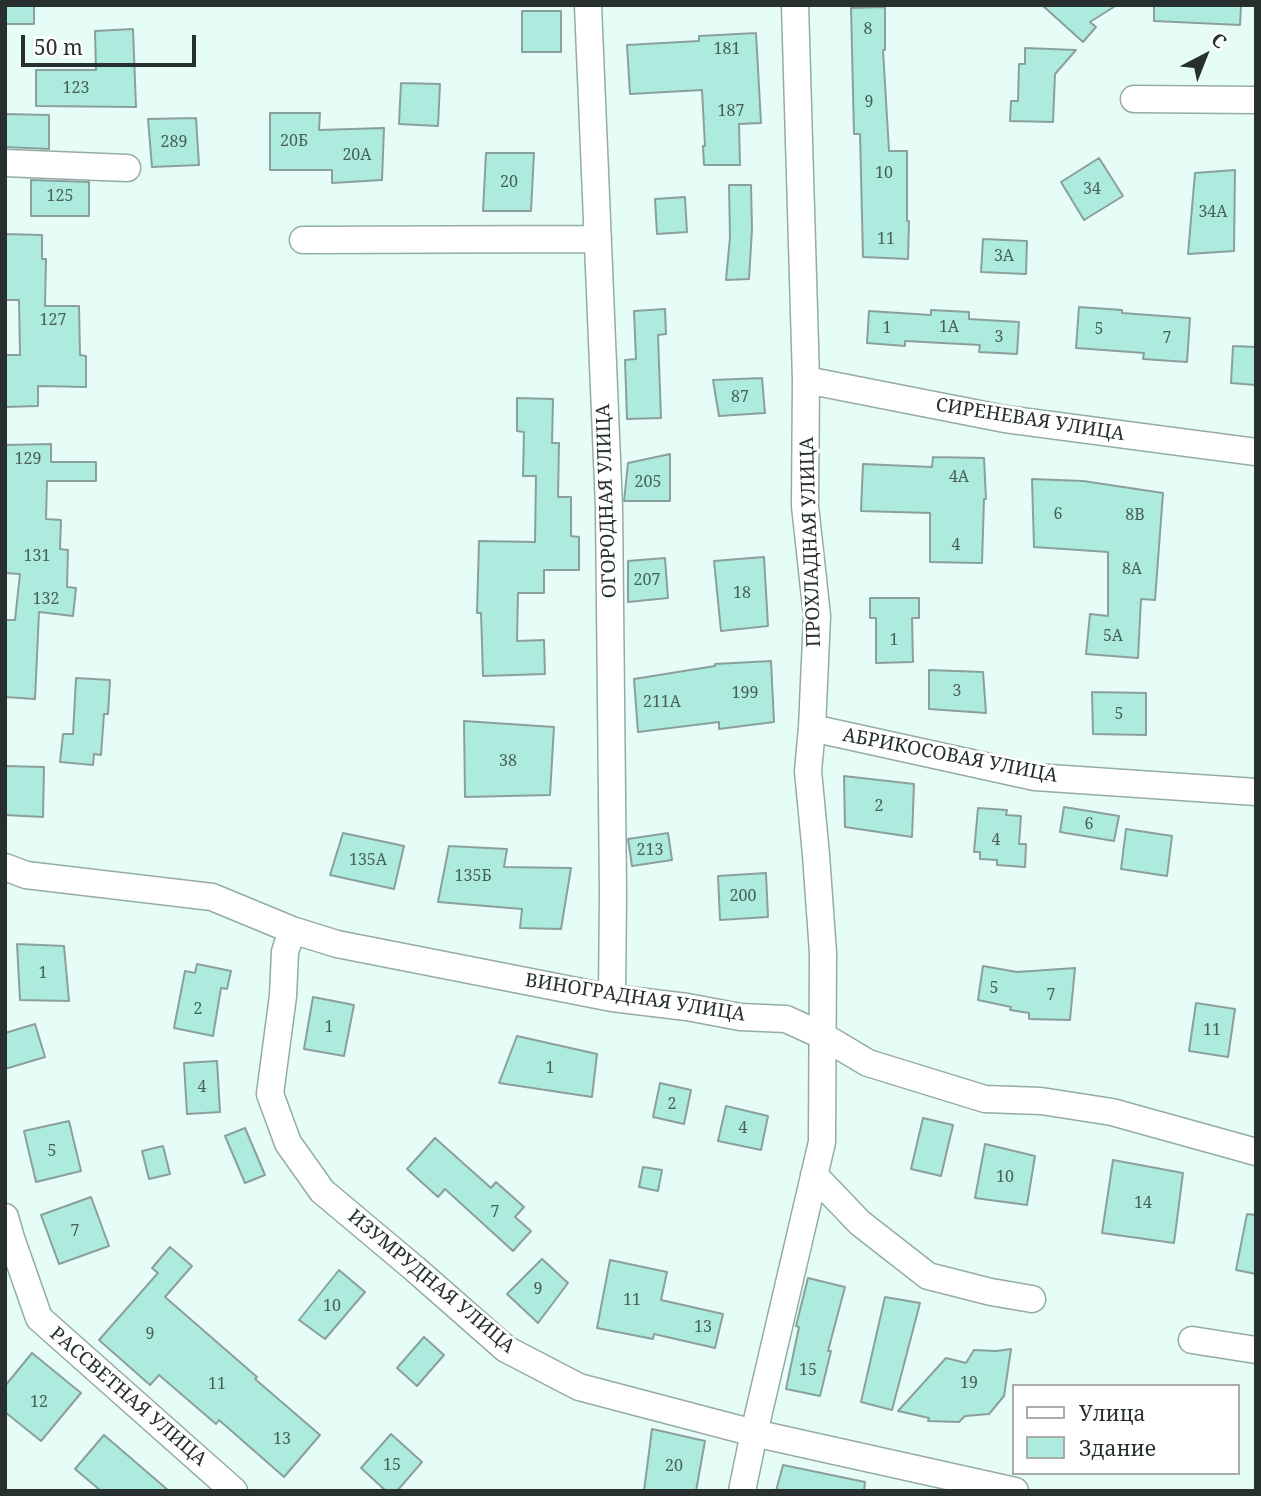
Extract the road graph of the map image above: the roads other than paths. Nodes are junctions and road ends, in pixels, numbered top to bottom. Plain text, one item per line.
1 (588, 5) edge
2 (795, 5) edge
3 (1134, 99) dead end
4 (1256, 100) edge
5 (5, 163) edge
6 (127, 168) dead end
7 (598, 239) junction
8 (303, 240) dead end
9 (806, 380) junction
10 (1256, 453) edge
11 (812, 728) junction
12 (1256, 792) edge
13 (5, 867) edge
14 (292, 930) junction
15 (612, 998) junction
16 (821, 1035) junction
17 (1256, 1152) edge
18 (814, 1175) junction
19 (5, 1217) edge
20 (1032, 1299) dead end
21 (1192, 1340) dead end
22 (1256, 1350) edge
23 (754, 1433) junction
24 (234, 1491) edge
25 (742, 1491) edge
26 (1014, 1491) edge

1 - 7 street, ОГОРОДНАЯ УЛИЦА
2 - 9 street, ПРОХЛАДНАЯ УЛИЦА
3 - 4 street
5 - 6 street
7 - 8 street
7 - 15 street, ОГОРОДНАЯ УЛИЦА
9 - 10 street, СИРЕНЕВАЯ УЛИЦА
9 - 11 street, ПРОХЛАДНАЯ УЛИЦА
11 - 12 street, АБРИКОСОВАЯ УЛИЦА
11 - 16 street, ПРОХЛАДНАЯ УЛИЦА
13 - 14 street, ВИНОГРАДНАЯ УЛИЦА
14 - 15 street, ВИНОГРАДНАЯ УЛИЦА
14 - 23 street, ИЗУМРУДНАЯ УЛИЦА
15 - 16 street, ВИНОГРАДНАЯ УЛИЦА
16 - 17 street, ВИНОГРАДНАЯ УЛИЦА
16 - 18 street, ПРОХЛАДНАЯ УЛИЦА
18 - 20 street
18 - 23 street, ПРОХЛАДНАЯ УЛИЦА
19 - 24 street, РАССВЕТНАЯ УЛИЦА
21 - 22 street
23 - 25 street, ПРОХЛАДНАЯ УЛИЦА
23 - 26 street, ИЗУМРУДНАЯ УЛИЦА

